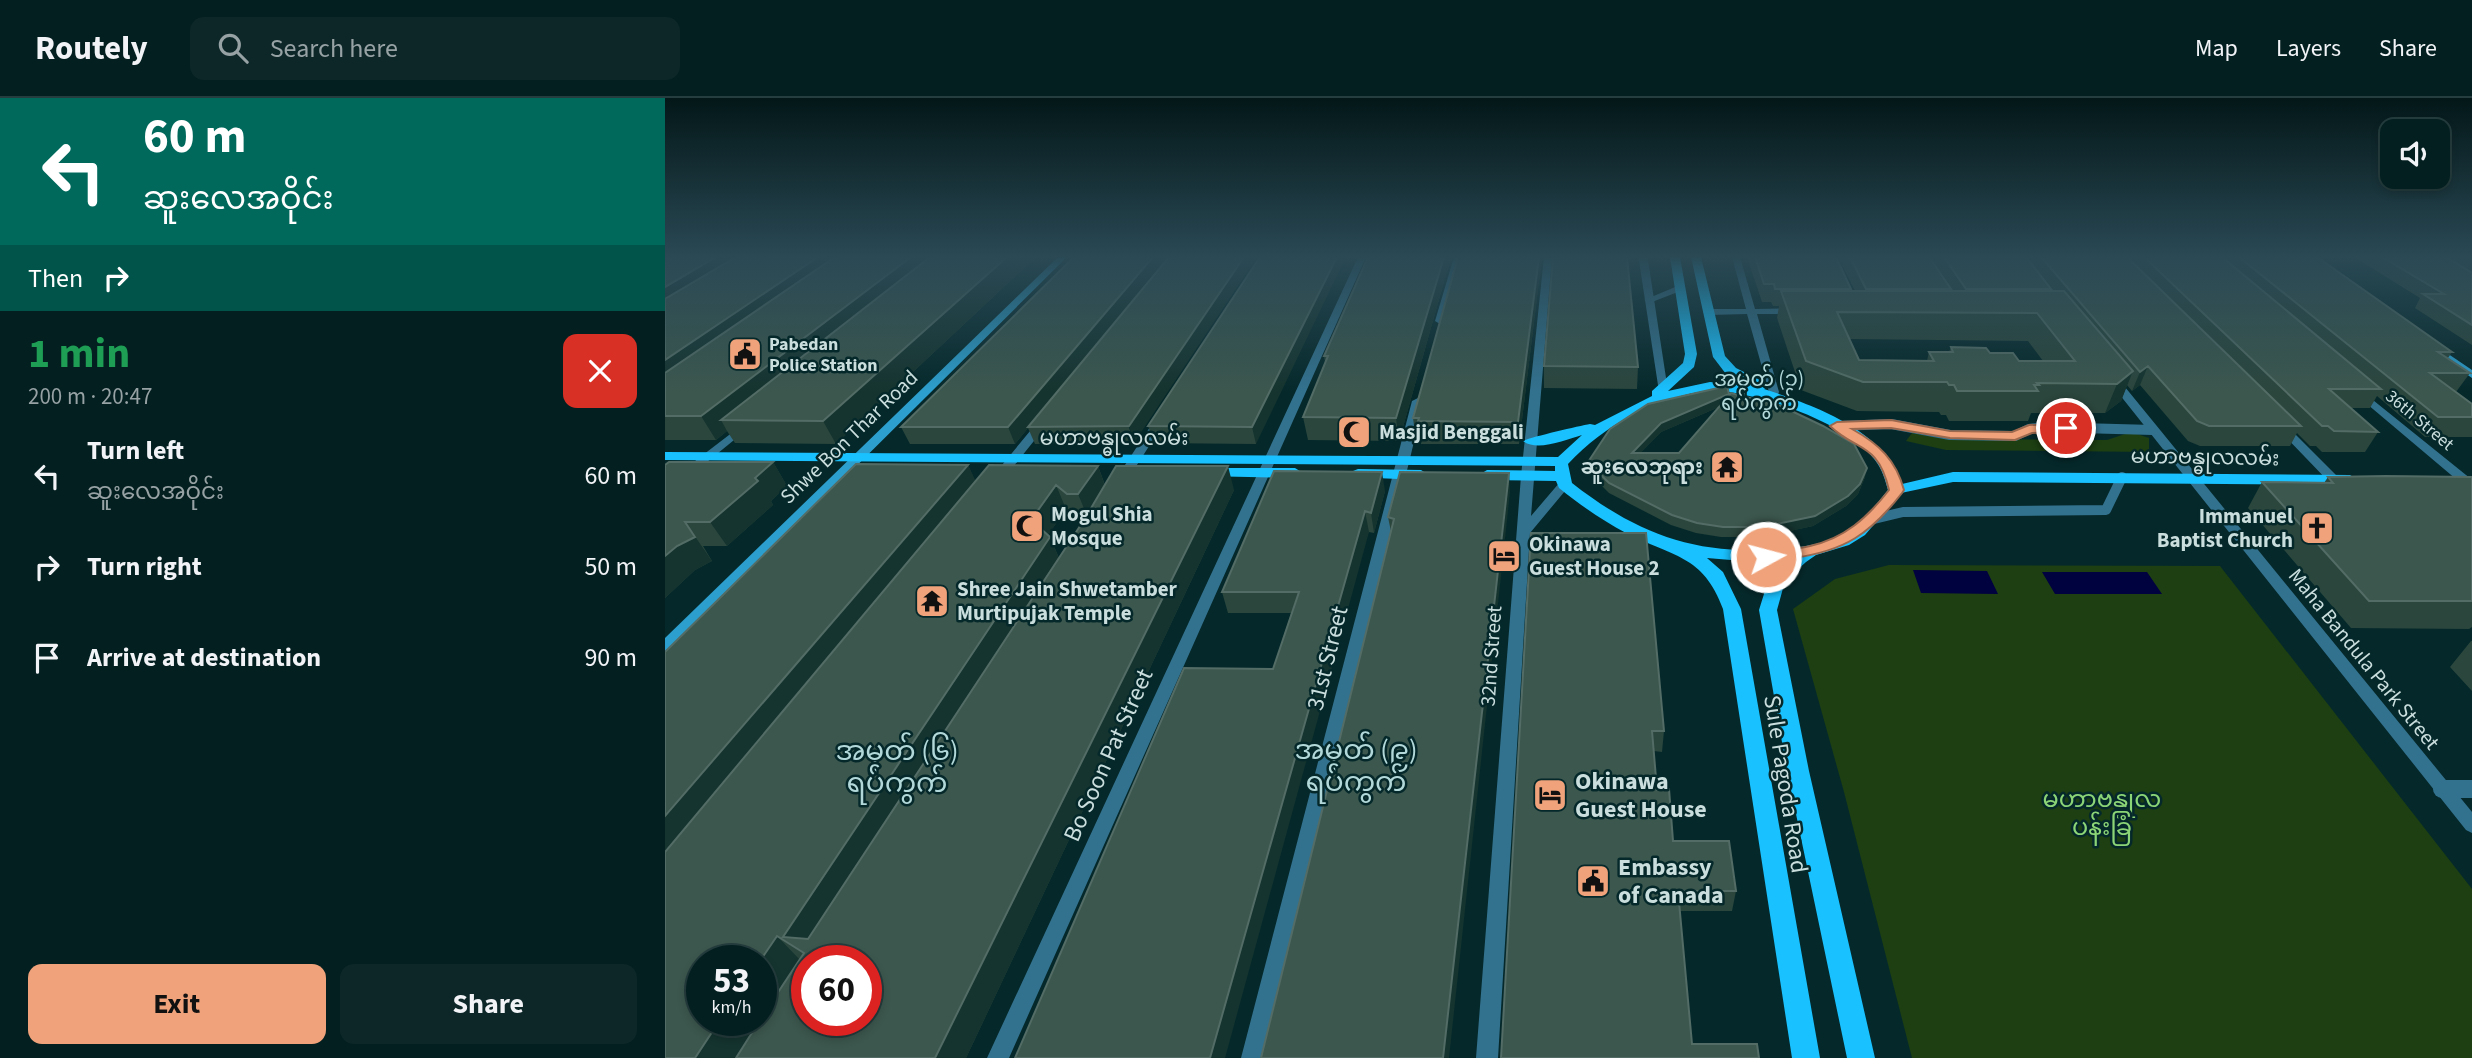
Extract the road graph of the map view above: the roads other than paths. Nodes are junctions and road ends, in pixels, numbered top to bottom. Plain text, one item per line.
1 (1017, 302) edge
2 (1342, 302) edge
3 (1446, 302) edge
4 (1544, 302) edge
5 (1649, 302) edge
6 (1682, 302) edge
7 (1706, 302) edge
8 (1749, 302) edge
9 (1752, 311) junction
10 (1805, 311) edge
11 (1708, 312) junction
12 (1437, 334) edge
13 (2428, 344) edge
14 (2102, 366) edge
15 (2472, 375) edge
16 (2350, 384) edge
17 (1423, 385) edge
18 (1663, 388) junction
19 (1774, 392) junction
20 (1792, 402) junction
21 (1646, 403) junction
22 (1163, 414) edge
23 (2268, 414) edge
24 (1048, 416) edge
25 (1619, 416) junction
26 (750, 422) edge
27 (1837, 426) junction
28 (2153, 430) junction
29 (1530, 441) junction
30 (665, 456) edge
31 (707, 456) junction
32 (851, 463) junction
33 (1009, 465) junction
34 (1266, 467) junction
35 (665, 468) edge
36 (692, 468) junction
37 (1400, 468) junction
38 (1527, 468) junction
39 (1126, 472) junction
40 (1562, 475) junction
41 (2330, 476) junction
42 (2122, 477) junction
43 (2191, 478) junction
44 (2361, 481) edge
45 (2467, 481) edge
46 (2440, 482) edge
47 (665, 490) edge
48 (1896, 490) junction
49 (986, 492) edge
50 (1874, 519) junction
51 (1527, 538) junction
52 (1627, 540) edge
53 (1663, 543) junction
54 (1810, 551) junction
55 (665, 648) edge
56 (2442, 789) junction
57 (2472, 789) edge
58 (2472, 825) edge
59 (997, 1058) edge
60 (1252, 1058) edge
61 (1487, 1058) edge
62 (1805, 1058) edge
63 (1861, 1058) edge

1 - 32 main road, Shwe Bon Thar Road
2 - 34 street, Bo Soon Pat Street
3 - 12 street
4 - 29 street, 32nd Street
5 - 18 lane
6 - 18 main road
7 - 11 main road
8 - 9 street
9 - 10 street
9 - 11 street
9 - 19 street
11 - 19 main road
13 - 15 main road
14 - 28 street, Maha Bandula Park Street
16 - 45 street, 36th Street
17 - 37 street, 31st Street
18 - 21 main road
19 - 20 main road
20 - 21 main road
20 - 27 main road
21 - 25 main road
22 - 39 street
23 - 41 street
24 - 33 street
25 - 29 main road
25 - 40 main road
26 - 31 street
27 - 28 lane
27 - 48 main road
28 - 43 street, Maha Bandula Park Street
29 - 38 street, 32nd Street
30 - 31 main road, မဟာဗန္ဓုလလမ်း
31 - 32 main road, မဟာဗန္ဓုလလမ်း
31 - 36 street
32 - 33 main road, မဟာဗန္ဓုလလမ်း
32 - 36 main road, မဟာဗန္ဓုလလမ်း
32 - 55 main road, Shwe Bon Thar Road
33 - 39 main road, မဟာဗန္ဓုလလမ်း
33 - 49 street
34 - 37 main road, မဟာဗန္ဓုလလမ်း
34 - 39 main road, မဟာဗန္ဓုလလမ်း
34 - 59 street, Bo Soon Pat Street
35 - 36 main road, မဟာဗန္ဓုလလမ်း
36 - 47 street
37 - 38 main road, မဟာဗန္ဓုလလမ်း
37 - 60 street, 31st Street
38 - 40 main road, မဟာဗန္ဓုလလမ်း
38 - 51 street, 32nd Street
40 - 51 street
40 - 53 main road
41 - 43 main road, မဟာဗန္ဓုလလမ်း
41 - 44 main road, မဟာဗန္ဓုလလမ်း
42 - 43 main road, မဟာဗန္ဓုလလမ်း
42 - 48 main road, မဟာဗန္ဓုလလမ်း
42 - 50 lane
43 - 56 street, Maha Bandula Park Street
45 - 46 main road
48 - 50 main road
50 - 54 main road
51 - 61 street, 32nd Street
52 - 53 lane
53 - 54 main road
53 - 62 main road, Sule Pagoda Road
54 - 63 main road, Sule Pagoda Road
56 - 57 lane
56 - 58 street, Maha Bandula Park Street

